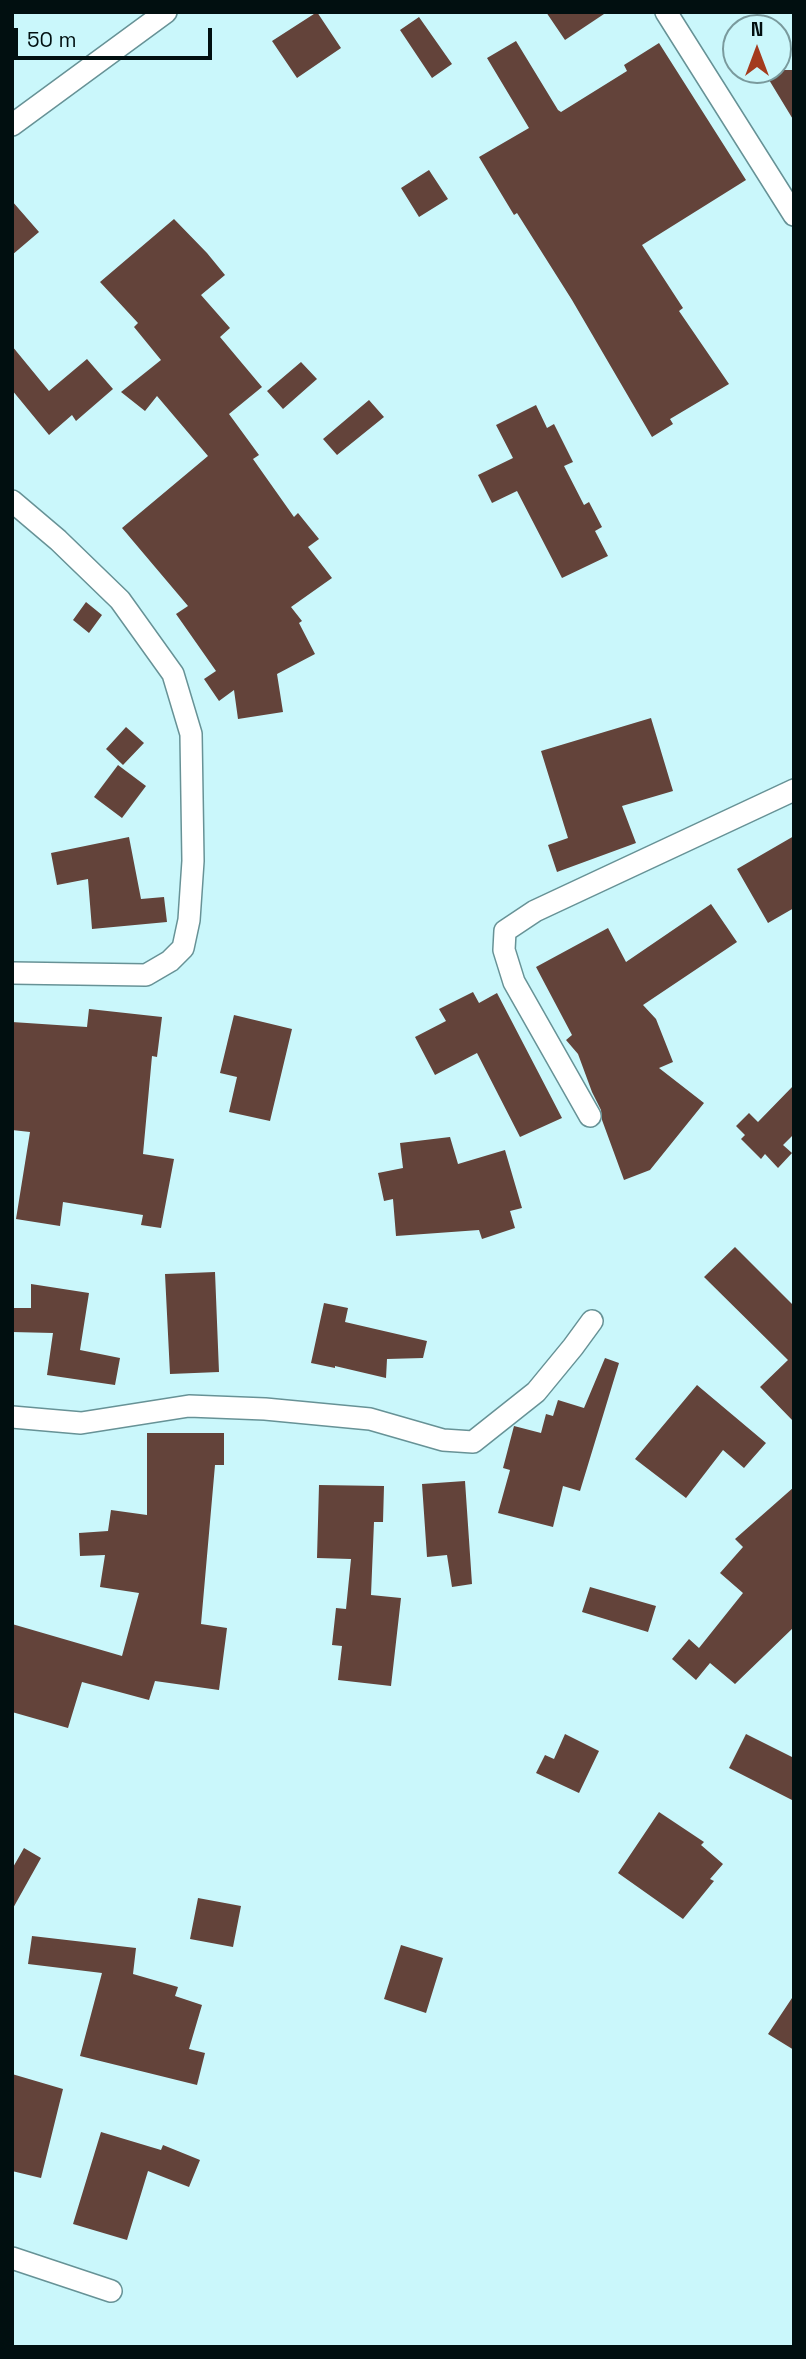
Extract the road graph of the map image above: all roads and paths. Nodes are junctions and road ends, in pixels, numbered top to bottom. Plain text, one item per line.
1 (166, 12) edge
2 (666, 12) edge
3 (12, 125) edge
4 (794, 215) edge
5 (12, 501) edge
6 (794, 790) edge
7 (12, 973) edge
8 (590, 1116) dead end
9 (592, 1321) dead end
10 (12, 1417) edge
11 (12, 2258) edge
12 (111, 2291) dead end

1 - 3 street
2 - 4 street
5 - 7 street
6 - 8 street
9 - 10 street
11 - 12 street

